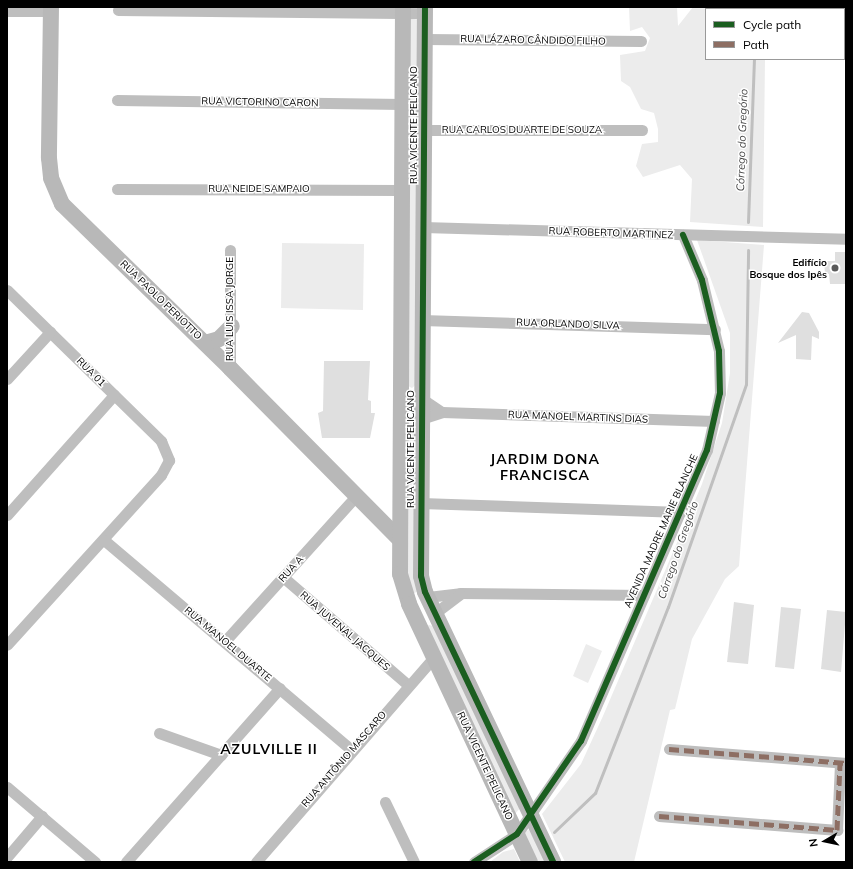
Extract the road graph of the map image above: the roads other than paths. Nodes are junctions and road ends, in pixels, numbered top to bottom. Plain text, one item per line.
1 (51, 9) edge
2 (118, 10) dead end
3 (403, 10) edge
4 (425, 10) edge
5 (7, 11) edge
6 (424, 39) junction
7 (641, 41) dead end
8 (117, 100) dead end
9 (403, 104) junction
10 (424, 129) junction
11 (403, 130) junction
12 (642, 130) dead end
13 (117, 189) dead end
14 (402, 190) junction
15 (423, 228) junction
16 (683, 235) junction
17 (846, 239) edge
18 (230, 250) dead end
19 (7, 290) edge
20 (422, 320) junction
21 (232, 326) junction
22 (715, 329) junction
23 (50, 332) junction
24 (204, 343) junction
25 (230, 368) junction
26 (7, 379) edge
27 (114, 395) junction
28 (399, 398) junction
29 (421, 398) junction
30 (442, 412) junction
31 (399, 419) junction
32 (421, 419) junction
33 (714, 421) junction
34 (356, 496) junction
35 (421, 504) junction
36 (681, 512) junction
37 (7, 515) edge
38 (399, 539) junction
39 (104, 540) junction
40 (283, 577) junction
41 (460, 593) junction
42 (644, 595) junction
43 (428, 597) junction
44 (408, 604) junction
45 (435, 613) junction
46 (417, 621) junction
47 (225, 641) junction
48 (7, 645) edge
49 (434, 657) junction
50 (408, 685) junction
51 (280, 688) junction
52 (160, 733) dead end
53 (669, 749) dead end
54 (352, 750) junction
55 (221, 755) junction
56 (843, 763) edge
57 (843, 778) edge
58 (7, 787) edge
59 (385, 802) dead end
60 (42, 816) junction
61 (530, 816) junction
62 (659, 816) dead end
63 (517, 834) junction
64 (7, 857) edge
65 (95, 862) edge
66 (126, 862) edge
67 (256, 862) edge
68 (414, 862) edge
69 (474, 862) edge
70 (530, 862) edge
71 (553, 862) edge

1 - 5 street
1 - 24 street, RUA PAOLO PERIOTTO
2 - 3 street
3 - 4 street
3 - 9 street, RUA VICENTE PELICANO
4 - 6 street, RUA VICENTE PELICANO
6 - 7 street, RUA LÁZARO CÂNDIDO FILHO
6 - 10 street, RUA VICENTE PELICANO
8 - 9 street, RUA VICTORINO CARON
9 - 11 street, RUA VICENTE PELICANO
10 - 11 street, RUA CARLOS DUARTE DE SOUZA
10 - 12 street, RUA CARLOS DUARTE DE SOUZA
10 - 15 street, RUA VICENTE PELICANO
11 - 14 street, RUA VICENTE PELICANO
13 - 14 street, RUA NEIDE SAMPAIO
14 - 28 street, RUA VICENTE PELICANO
15 - 16 street, RUA ROBERTO MARTINEZ
15 - 20 street, RUA VICENTE PELICANO
16 - 17 street, RUA ROBERTO MARTINEZ
16 - 22 street, AVENIDA MADRE MARIE BLANCHE
18 - 21 street, RUA LUIS ISSA JORGE
19 - 23 street, RUA 01
20 - 22 street, RUA ORLANDO SILVA
20 - 29 street, RUA VICENTE PELICANO
21 - 24 street
21 - 25 street, RUA LUIS ISSA JORGE
22 - 33 street, AVENIDA MADRE MARIE BLANCHE
23 - 26 street
23 - 27 street, RUA 01
24 - 25 street, RUA PAOLO PERIOTTO
25 - 34 street, RUA PAOLO PERIOTTO
27 - 37 street
27 - 39 street, RUA 01
28 - 29 street
28 - 31 street, RUA VICENTE PELICANO
29 - 30 street
29 - 32 street, RUA VICENTE PELICANO
30 - 32 street, RUA MANOEL MARTINS DIAS
30 - 33 street, RUA MANOEL MARTINS DIAS
31 - 32 street
31 - 38 street, RUA VICENTE PELICANO
32 - 35 street, RUA VICENTE PELICANO
33 - 36 street, AVENIDA MADRE MARIE BLANCHE
34 - 38 street, RUA PAOLO PERIOTTO
34 - 40 street, RUA A
35 - 36 street
35 - 43 street, RUA VICENTE PELICANO
36 - 42 street, AVENIDA MADRE MARIE BLANCHE
38 - 44 street, RUA VICENTE PELICANO
39 - 47 street, RUA MANOEL DUARTE
39 - 48 street
40 - 47 street, RUA A
40 - 50 street, RUA JUVENAL JACQUES
41 - 42 street
41 - 43 street
41 - 45 street
42 - 61 street, AVENIDA MADRE MARIE BLANCHE
43 - 44 street
43 - 45 street, RUA VICENTE PELICANO
44 - 46 street, RUA VICENTE PELICANO
45 - 46 street
45 - 61 street, RUA VICENTE PELICANO
46 - 49 street, RUA VICENTE PELICANO
47 - 51 street, RUA MANOEL DUARTE
49 - 50 street, RUA ANTÔNIO MASCARO
49 - 63 street, RUA VICENTE PELICANO
50 - 54 street, RUA ANTÔNIO MASCARO
51 - 54 street, RUA MANOEL DUARTE
51 - 55 street
52 - 55 street
53 - 56 street
54 - 67 street, RUA ANTÔNIO MASCARO
55 - 66 street
56 - 57 street
57 - 62 street
58 - 60 street
59 - 68 street
60 - 64 street
60 - 65 street
61 - 63 street, AVENIDA MADRE MARIE BLANCHE
61 - 71 street, RUA VICENTE PELICANO
63 - 69 street
63 - 70 street, RUA VICENTE PELICANO

